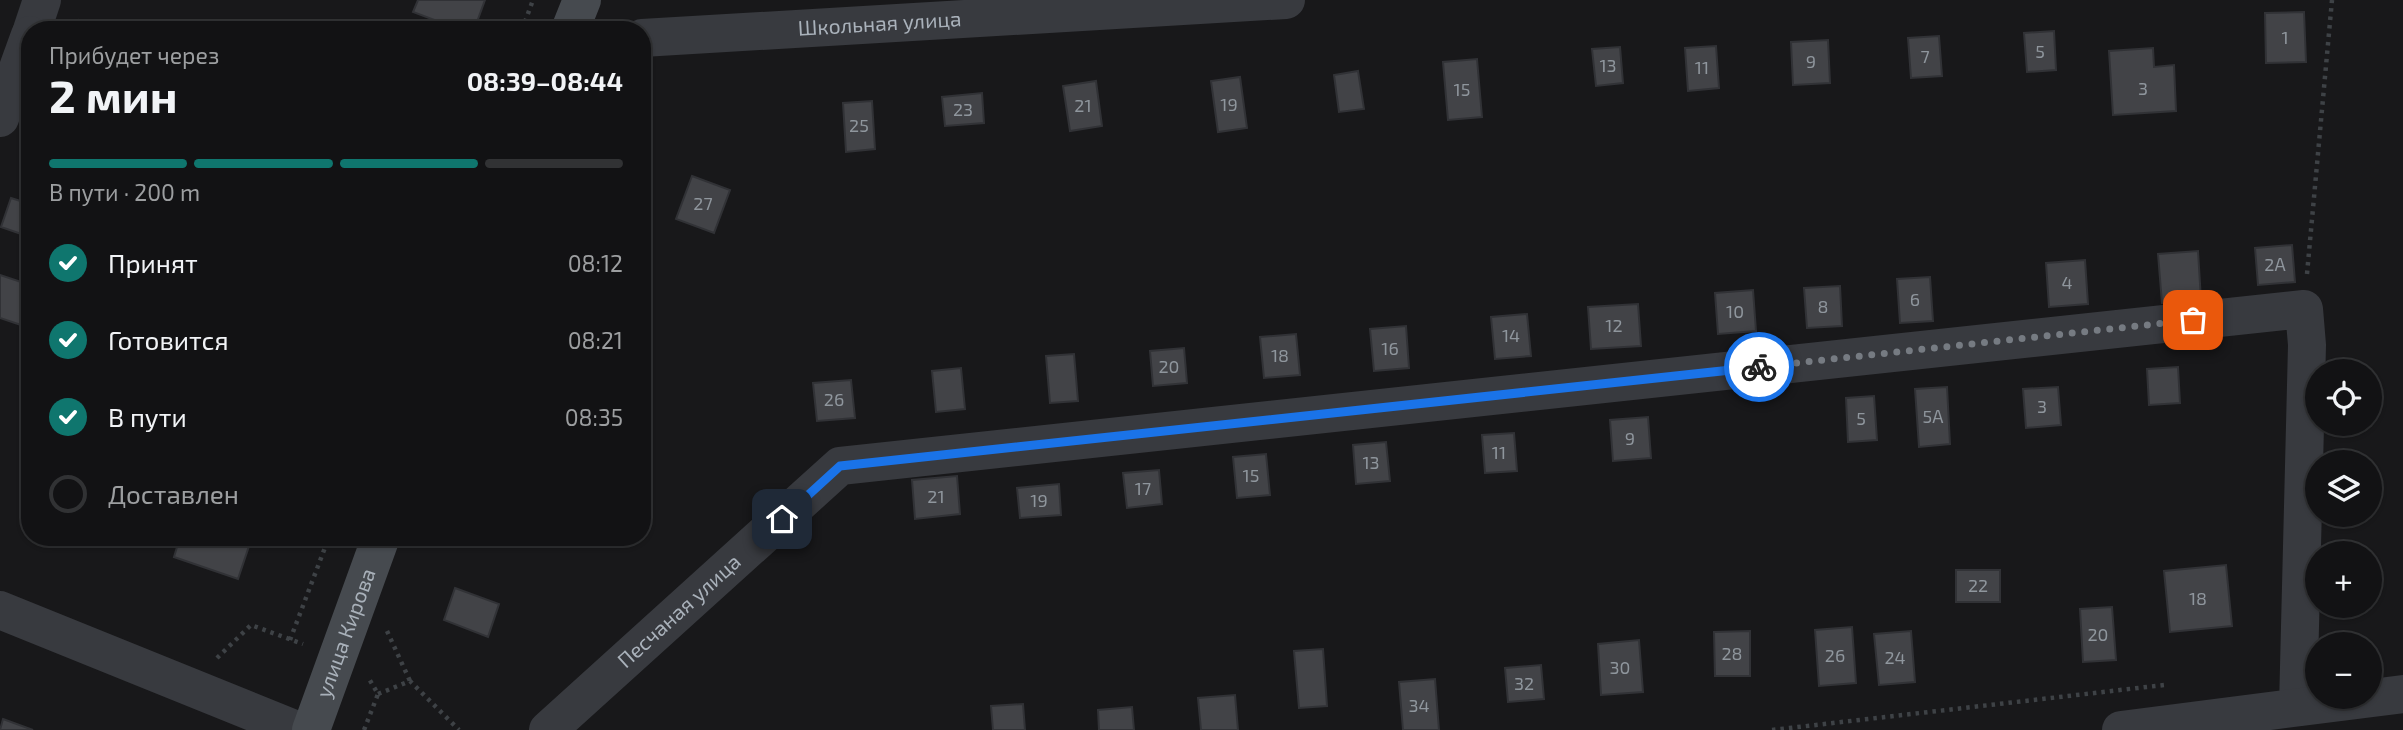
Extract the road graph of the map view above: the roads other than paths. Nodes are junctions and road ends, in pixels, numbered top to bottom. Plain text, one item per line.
1 (42, 0) edge
2 (582, 0) edge
3 (1286, 0) edge
4 (35, 21) edge
5 (574, 21) edge
6 (651, 37) edge
7 (21, 60) edge
8 (0, 118) edge
9 (378, 546) edge
10 (0, 610) edge
11 (2403, 694) edge
12 (2298, 707) junction
13 (297, 730) edge
14 (311, 730) edge
15 (548, 730) edge
16 (2121, 730) edge

1 - 4 street
2 - 5 main road
3 - 6 street, Школьная улица
7 - 8 street
9 - 14 main road, улица Кирова
10 - 13 street
11 - 12 street
12 - 15 street, Песчаная улица
12 - 16 street

